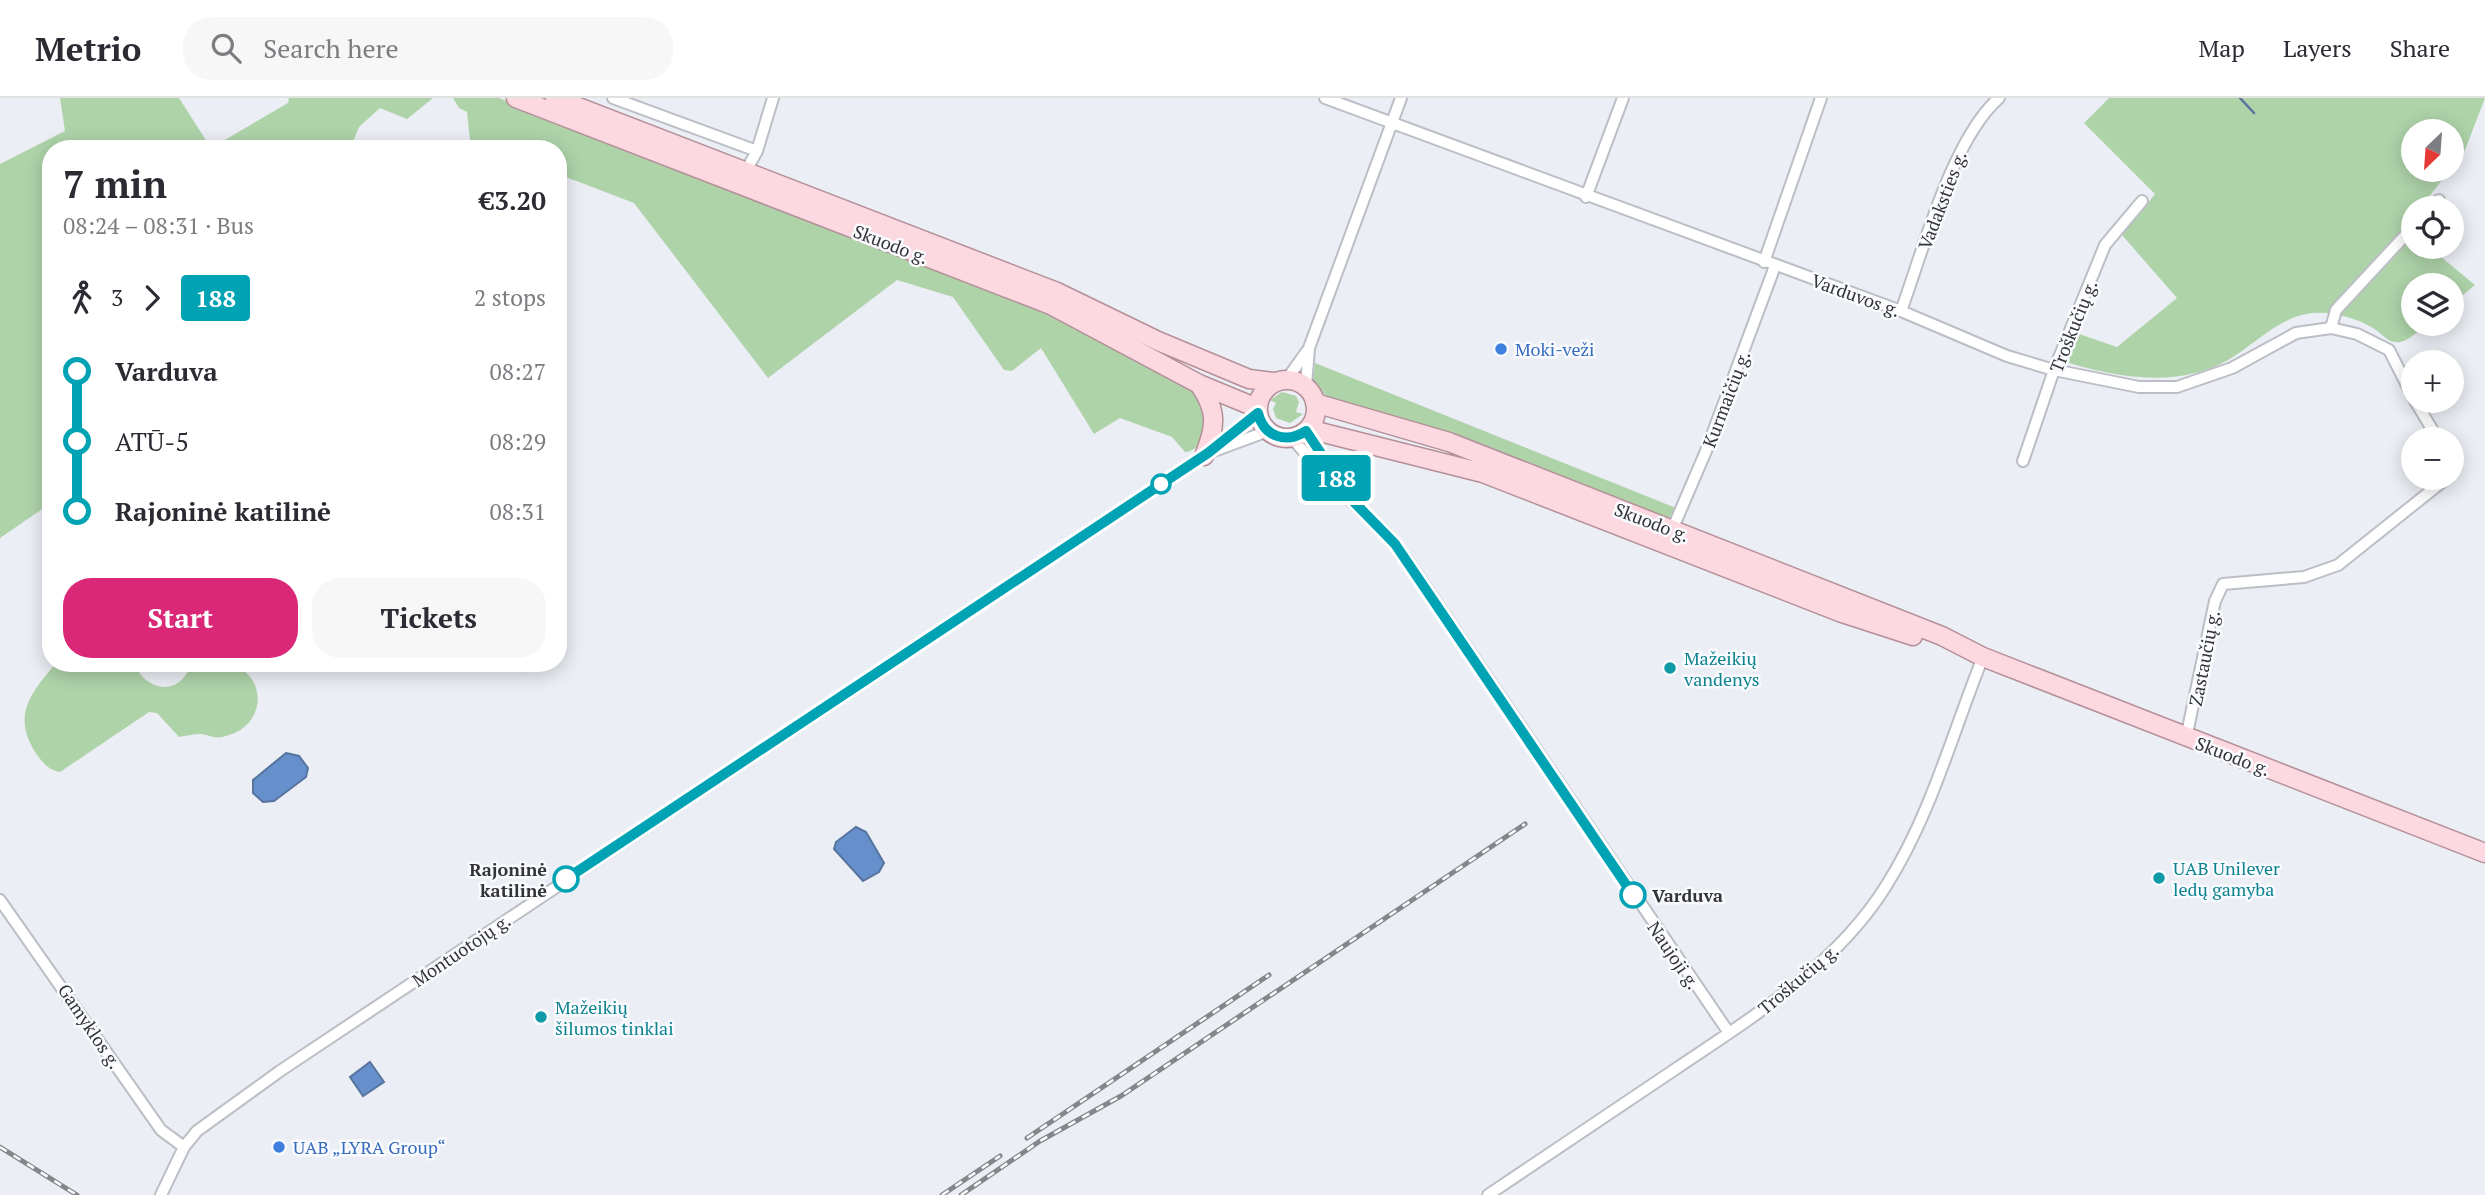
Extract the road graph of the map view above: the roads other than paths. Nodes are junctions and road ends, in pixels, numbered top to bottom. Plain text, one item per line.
1 (516, 98) edge
2 (555, 98) edge
3 (613, 98) edge
4 (773, 98) edge
5 (1325, 98) edge
6 (1401, 98) edge
7 (1623, 98) edge
8 (1822, 98) edge
9 (1999, 98) edge
10 (1391, 124) junction
11 (757, 150) junction
12 (742, 178) junction
13 (1586, 197) junction
14 (2142, 201) dead end
15 (2401, 240) edge
16 (1770, 264) junction
17 (1900, 311) junction
18 (2332, 328) junction
19 (1309, 348) junction
20 (2054, 370) junction
21 (2401, 374) edge
22 (1281, 381) junction
23 (1199, 384) junction
24 (1306, 386) junction
25 (1315, 403) junction
26 (1257, 411) junction
27 (1268, 431) junction
28 (1302, 432) junction
29 (1206, 454) junction
30 (2023, 461) dead end
31 (2432, 490) edge
32 (1672, 530) junction
33 (1983, 657) junction
34 (2186, 738) junction
35 (2485, 853) edge
36 (0, 900) edge
37 (1729, 1033) junction
38 (184, 1147) junction
39 (161, 1195) edge
40 (1488, 1195) edge

1 - 12 main road, Skuodo g.
2 - 12 main road, Skuodo g.
3 - 11 street
4 - 11 street
5 - 10 street, Varduvos g.
6 - 10 street
7 - 13 street
8 - 16 street, Kurmaičių g.
9 - 17 street, Vadaksties g.
10 - 13 street, Varduvos g.
10 - 19 street
11 - 12 street
12 - 22 main road, Skuodo g.
12 - 23 main road, Skuodo g.
13 - 16 street, Varduvos g.
14 - 20 street, Troškučių g.
15 - 18 street
16 - 17 street, Varduvos g.
16 - 32 street, Kurmaičių g.
17 - 20 street, Varduvos g.
18 - 20 street, Varduvos g.
18 - 21 street, Varduvos g.
19 - 22 street
19 - 24 street
20 - 30 street, Troškučių g.
22 - 24 main road
22 - 26 main road
23 - 26 main road, Skuodo g.
23 - 29 main road
24 - 25 main road
25 - 28 main road
25 - 32 main road, Skuodo g.
26 - 27 main road
26 - 29 street, Montuotojų g.
27 - 28 main road
27 - 29 street, Montuotojų g.
28 - 33 main road, Skuodo g.
28 - 37 street, Naujoji g.
29 - 38 street, Montuotojų g.
31 - 34 street, Zastaučių g.
32 - 33 main road, Skuodo g.
33 - 34 main road, Skuodo g.
33 - 37 street, Troškučių g.
34 - 35 main road, Skuodo g.
36 - 38 street, Gamyklos g.
37 - 40 street, Troškučių g.
38 - 39 street, Montuotojų g.

